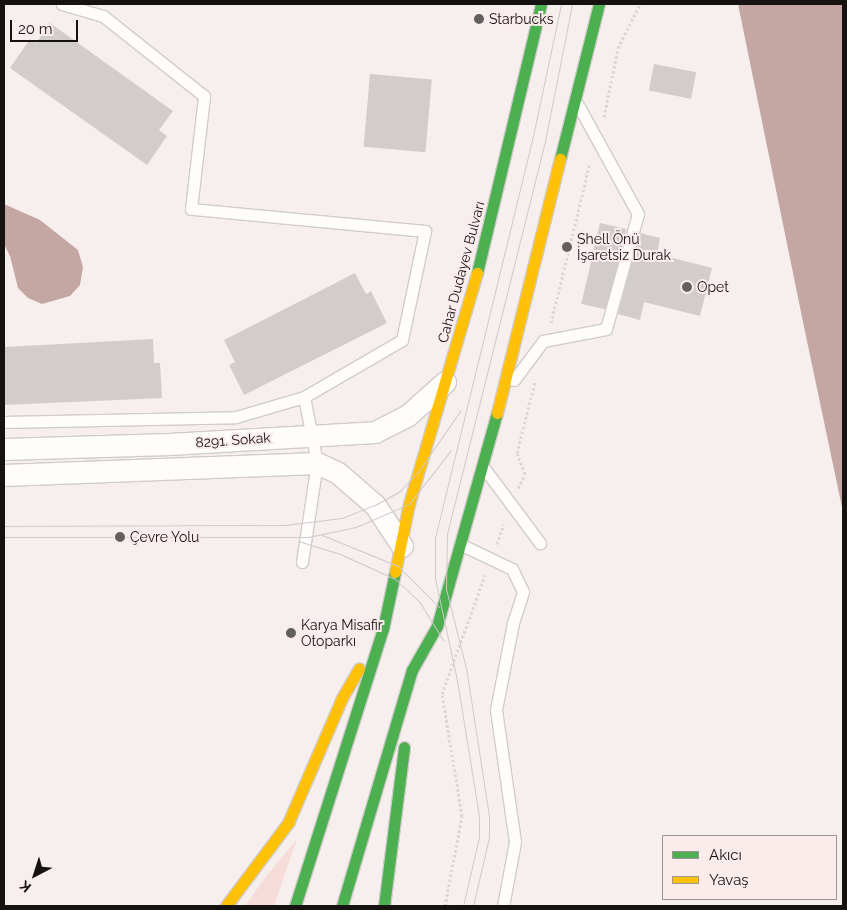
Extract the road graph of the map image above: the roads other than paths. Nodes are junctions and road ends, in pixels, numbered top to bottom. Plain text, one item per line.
1 (62, 4) edge
2 (541, 4) edge
3 (599, 4) edge
4 (575, 100) junction
5 (445, 382) junction
6 (502, 396) junction
7 (304, 397) junction
8 (4, 422) edge
9 (313, 434) junction
10 (4, 449) edge
11 (317, 463) junction
12 (482, 465) junction
13 (4, 475) edge
14 (540, 543) dead end
15 (459, 544) junction
16 (402, 546) junction
17 (302, 562) dead end
18 (383, 629) junction
19 (412, 670) junction
20 (226, 906) edge
21 (295, 906) edge
22 (342, 906) edge
23 (384, 906) edge
24 (503, 906) edge

1 - 7 lane
2 - 5 main road, Cahar Dudayev Bulvarı
3 - 4 main road
4 - 6 main road
4 - 6 lane
5 - 9 street, 8291. Sokak
5 - 16 main road, Cahar Dudayev Bulvarı
6 - 12 main road
7 - 8 lane
7 - 9 lane
9 - 10 street, 8291. Sokak
9 - 11 lane
11 - 13 street, 8291. Sokak
11 - 16 street, 8291. Sokak
11 - 17 lane
12 - 14 lane
12 - 15 main road
15 - 19 main road
15 - 24 lane
16 - 18 main road, Cahar Dudayev Bulvarı
18 - 20 main road
18 - 21 main road
19 - 22 main road
19 - 23 main road

